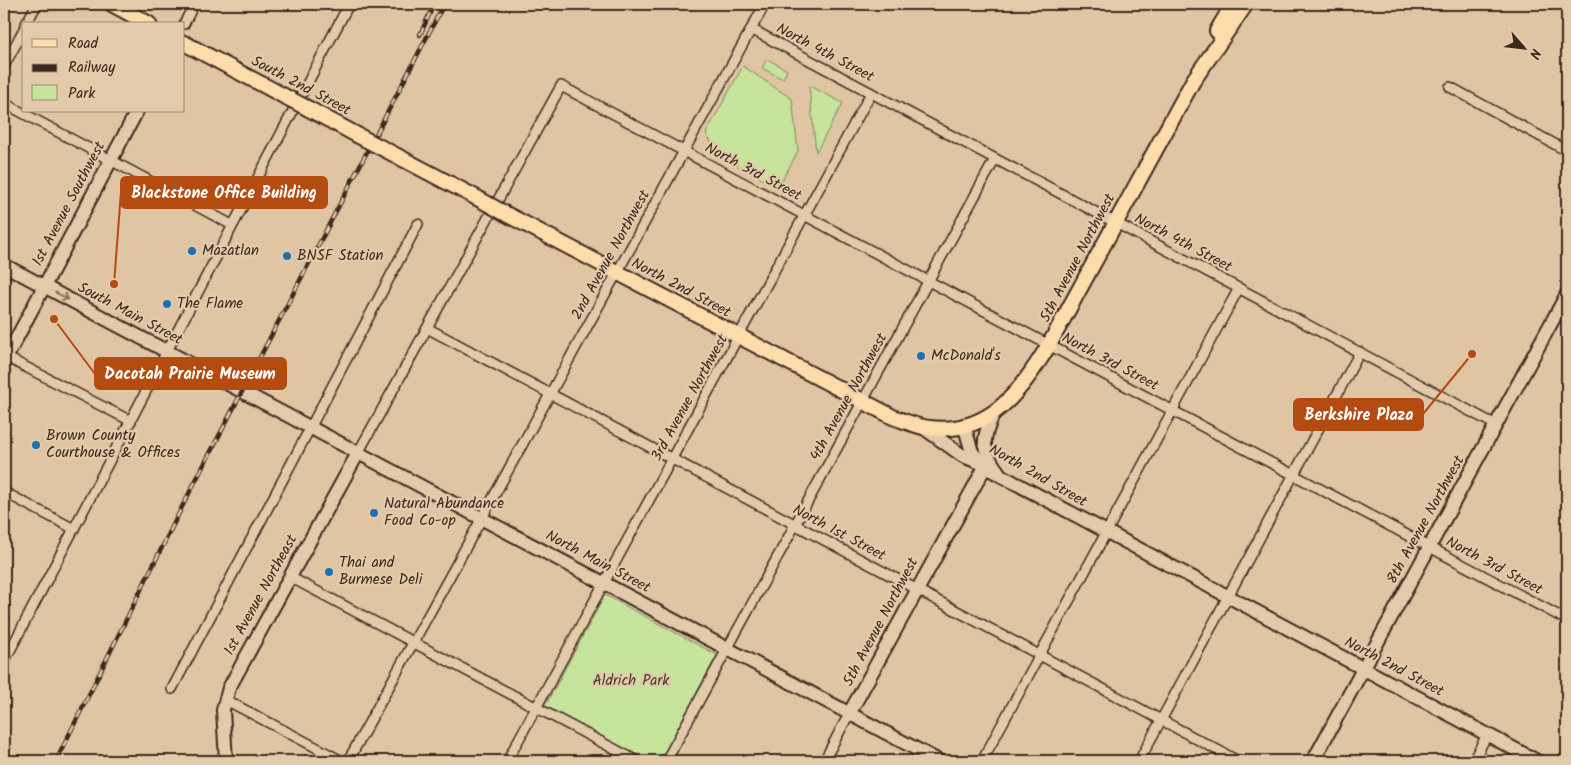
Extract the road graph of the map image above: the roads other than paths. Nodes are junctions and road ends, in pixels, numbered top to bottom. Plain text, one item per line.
1 (37, 4) edge
2 (112, 4) edge
3 (194, 4) edge
4 (349, 4) edge
5 (765, 4) edge
6 (1233, 4) edge
7 (1246, 4) edge
8 (27, 22) edge
9 (145, 22) edge
10 (185, 22) edge
11 (751, 30) junction
12 (22, 32) edge
13 (185, 44) edge
14 (4, 66) edge
15 (1193, 81) junction
16 (1450, 87) dead end
17 (871, 93) junction
18 (4, 103) edge
19 (136, 112) edge
20 (684, 151) junction
21 (1567, 151) edge
22 (403, 159) joint
23 (995, 159) junction
24 (110, 161) junction
25 (804, 215) junction
26 (1115, 222) junction
27 (418, 224) dead end
28 (232, 225) junction
29 (4, 264) edge
30 (617, 272) junction
31 (929, 281) junction
32 (44, 286) junction
33 (1238, 288) junction
34 (1567, 296) edge
35 (427, 328) junction
36 (739, 338) junction
37 (1049, 345) junction
38 (166, 351) junction
39 (1360, 352) junction
40 (5, 360) edge
41 (242, 391) joint
42 (550, 394) junction
43 (862, 402) junction
44 (1172, 410) junction
45 (994, 412) junction
46 (131, 420) junction
47 (964, 425) junction
48 (1496, 425) junction
49 (921, 426) junction
50 (309, 427) junction
51 (358, 453) junction
52 (963, 456) junction
53 (673, 459) junction
54 (982, 465) junction
55 (1294, 475) junction
56 (1002, 477) junction
57 (970, 491) junction
58 (4, 492) edge
59 (481, 518) junction
60 (795, 525) junction
61 (74, 529) junction
62 (1105, 532) junction
63 (1429, 547) junction
64 (290, 577) junction
65 (605, 583) junction
66 (917, 589) junction
67 (1228, 597) junction
68 (1567, 620) edge
69 (413, 643) junction
70 (726, 648) junction
71 (1040, 655) junction
72 (4, 662) edge
73 (1363, 669) junction
74 (172, 689) dead end
75 (224, 700) junction
76 (536, 708) junction
77 (849, 714) junction
78 (1161, 720) junction
79 (1487, 735) junction
80 (226, 761) edge
81 (342, 761) edge
82 (348, 761) edge
83 (507, 761) edge
84 (636, 761) edge
85 (666, 761) edge
86 (824, 761) edge
87 (938, 761) edge
88 (982, 761) edge
89 (1139, 761) edge
90 (1238, 761) edge
91 (1313, 761) edge
92 (1473, 761) edge
93 (1537, 761) edge

1 - 8 street
2 - 9 main road
3 - 10 street
4 - 28 street
5 - 11 street, 2nd Avenue Northwest
6 - 15 main road, 5th Avenue Northwest
7 - 15 main road, 5th Avenue Northwest
11 - 17 street, North 4th Street
11 - 20 street, 2nd Avenue Northwest
12 - 14 street
13 - 22 main road, South 2nd Street, bridge
15 - 26 main road, 5th Avenue Northwest
16 - 21 street
17 - 23 street, North 4th Street
17 - 25 street, 3rd Avenue Northwest
18 - 24 street
19 - 24 street, 1st Avenue Southwest
20 - 25 street, North 3rd Street
20 - 30 street, 2nd Avenue Northwest
20 - 35 street, North 3rd Street
22 - 30 main road, North 2nd Street, bridge
23 - 26 street, North 4th Street
23 - 31 street, 4th Avenue Northwest
24 - 28 street
24 - 32 street, 1st Avenue Southwest
25 - 31 street, North 3rd Street
25 - 36 street, 3rd Avenue Northwest
26 - 33 street, North 4th Street
26 - 37 main road, 5th Avenue Northwest
27 - 50 street
28 - 38 street
29 - 32 street, South Main Street
30 - 36 main road, North 2nd Street
30 - 42 street, 2nd Avenue Northwest
31 - 37 street, North 3rd Street
31 - 43 street, 4th Avenue Northwest
32 -> 38 street, South Main Street
32 - 40 street, 1st Avenue Southwest
33 - 39 street, North 4th Street
33 - 44 street
34 - 48 street, 8th Avenue Northwest
35 - 42 street, North 1st Street
35 - 51 street
36 - 43 main road, North 2nd Street
36 - 53 street, 3rd Avenue Northwest
37 - 44 street, North 3rd Street
37 - 45 main road, 5th Avenue Northwest
38 - 41 street, South Main Street
38 - 46 street
39 - 48 street, North 4th Street
39 - 55 street
40 - 46 street
41 - 50 street, North Main Street
42 - 53 street, North 1st Street
42 - 59 street, 2nd Avenue Northwest
43 - 49 main road, North 2nd Street
43 - 60 street, 4th Avenue Northwest
44 - 55 street, North 3rd Street
44 - 62 street
45 - 47 main road, 5th Avenue Northwest
45 - 56 street
46 - 61 street
47 - 49 main road, North 2nd Street
47 - 54 street, North 2nd Street
48 - 63 street, 8th Avenue Northwest
49 - 52 street
50 - 51 street, North Main Street
50 - 74 street
51 - 59 street, North Main Street
51 - 64 street, 1st Avenue Northeast
52 - 54 street
52 - 57 street
53 - 60 street, North 1st Street
53 - 65 street, 3rd Avenue Northwest
54 - 56 street, North 2nd Street
54 - 57 street, 5th Avenue Northwest
55 - 63 street, North 3rd Street
55 - 67 street
56 - 62 street, North 2nd Street
57 - 66 street, 5th Avenue Northwest
58 - 61 street
59 - 65 street, North Main Street
59 - 69 street, 2nd Avenue Northwest
60 - 66 street, North 1st Street
60 - 70 street, 4th Avenue Northwest
61 - 72 street
62 - 67 street, North 2nd Street
62 - 71 street
63 - 68 street, North 3rd Street
63 - 73 street, 8th Avenue Northwest
64 - 69 street
64 - 75 street, 1st Avenue Northeast
65 - 70 street, North Main Street
65 - 76 street, 3rd Avenue Northwest
66 - 71 street, North 1st Street
66 - 77 street, 5th Avenue Northwest
67 - 73 street, North 2nd Street
67 - 78 street
69 - 76 street
69 - 82 street, 2nd Avenue Northwest
70 - 77 street, North Main Street
70 - 85 street, 4th Avenue Northwest
71 - 78 street, North 1st Street
71 - 88 street
73 - 79 street, North 2nd Street
73 - 91 street, 8th Avenue Northwest
75 - 80 street, 1st Avenue Northeast
75 - 81 street
76 - 83 street, 3rd Avenue Northwest
76 - 84 street
77 - 86 street
77 - 87 street, North Main Street
78 - 89 street
78 - 90 street, North 1st Street
79 - 92 street
79 - 93 street, North 2nd Street

